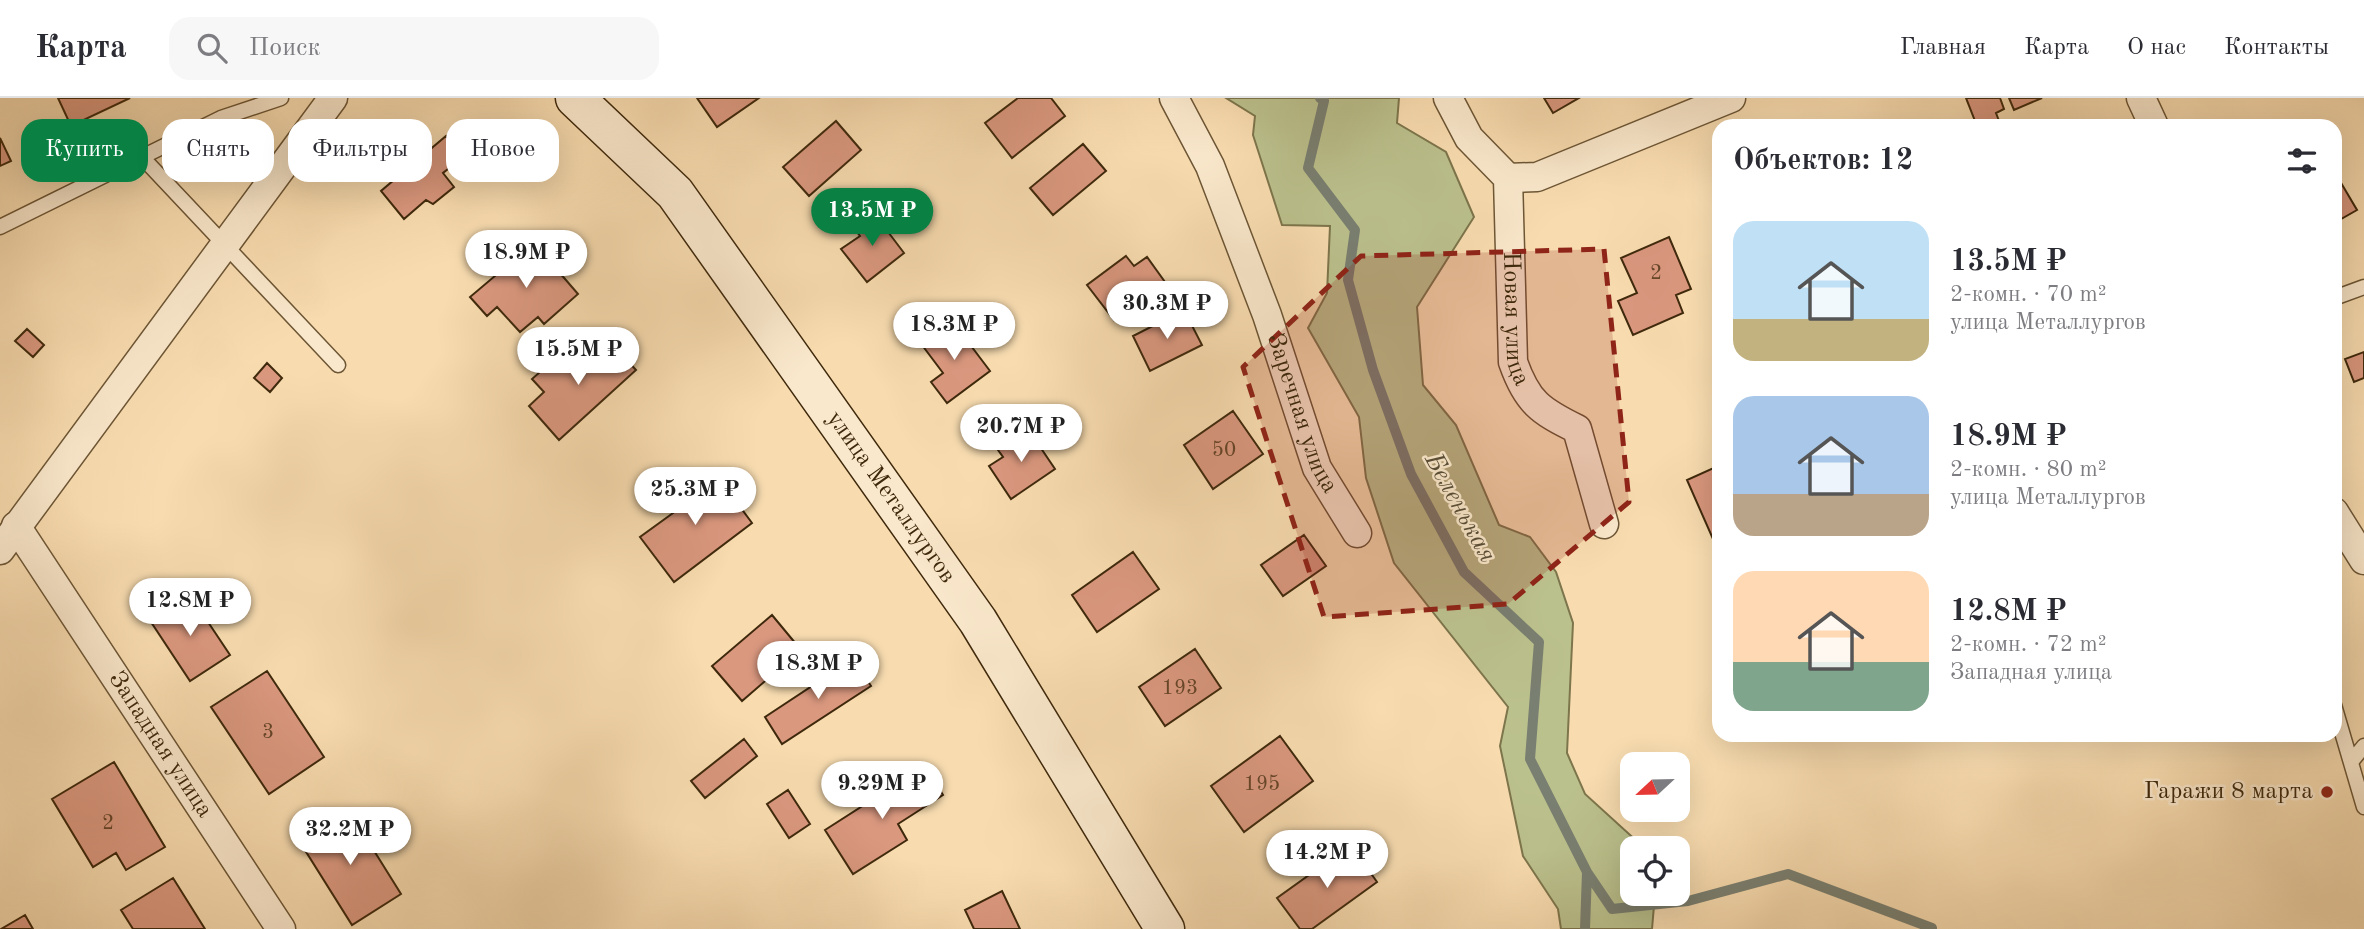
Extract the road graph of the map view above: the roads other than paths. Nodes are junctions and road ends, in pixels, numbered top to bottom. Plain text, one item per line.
1 (281, 98) edge
2 (333, 98) edge
3 (575, 98) edge
4 (1174, 98) edge
5 (1448, 98) edge
6 (1731, 98) edge
7 (2141, 98) edge
8 (2151, 119) edge
9 (148, 153) edge
10 (148, 164) edge
11 (1508, 178) junction
12 (89, 182) edge
13 (0, 227) edge
14 (224, 245) junction
15 (2364, 287) edge
16 (2342, 295) edge
17 (338, 365) dead end
18 (1604, 524) dead end
19 (2342, 525) edge
20 (16, 526) junction
21 (1357, 533) dead end
22 (0, 550) edge
23 (2364, 560) edge
24 (2342, 732) edge
25 (2364, 746) edge
26 (2351, 762) junction
27 (2364, 807) edge
28 (281, 929) edge
29 (1165, 929) edge

1 - 9 lane
2 - 14 street
3 - 29 street, улица Металлургов
4 - 21 street, Заречная улица
5 - 11 street
6 - 11 street
7 - 8 street
10 - 14 lane
11 - 18 street, Новая улица
12 - 13 lane
14 - 17 lane
14 - 20 street
15 - 16 lane
19 - 23 street
20 - 22 street
20 - 28 street, Западная улица
24 - 26 lane
25 - 26 lane
26 - 27 lane

